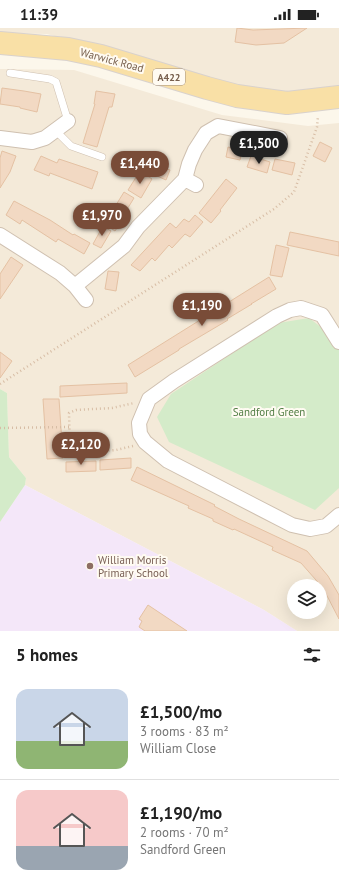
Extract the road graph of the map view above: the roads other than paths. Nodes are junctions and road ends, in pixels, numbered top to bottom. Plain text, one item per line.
1 (0, 43) edge
2 (10, 73) dead end
3 (330, 98) edge
4 (68, 121) joint
5 (55, 130) junction
6 (0, 138) edge
7 (280, 138) dead end
8 (102, 157) dead end
9 (0, 235) edge
10 (75, 286) junction
11 (86, 300) dead end
12 (339, 342) edge
13 (339, 515) edge

1 - 3 main road, Warwick Road / A422
2 - 4 lane
4 - 5 street
5 - 6 street
5 - 8 lane
7 - 10 street
9 - 10 street
10 - 11 street
12 - 13 street

